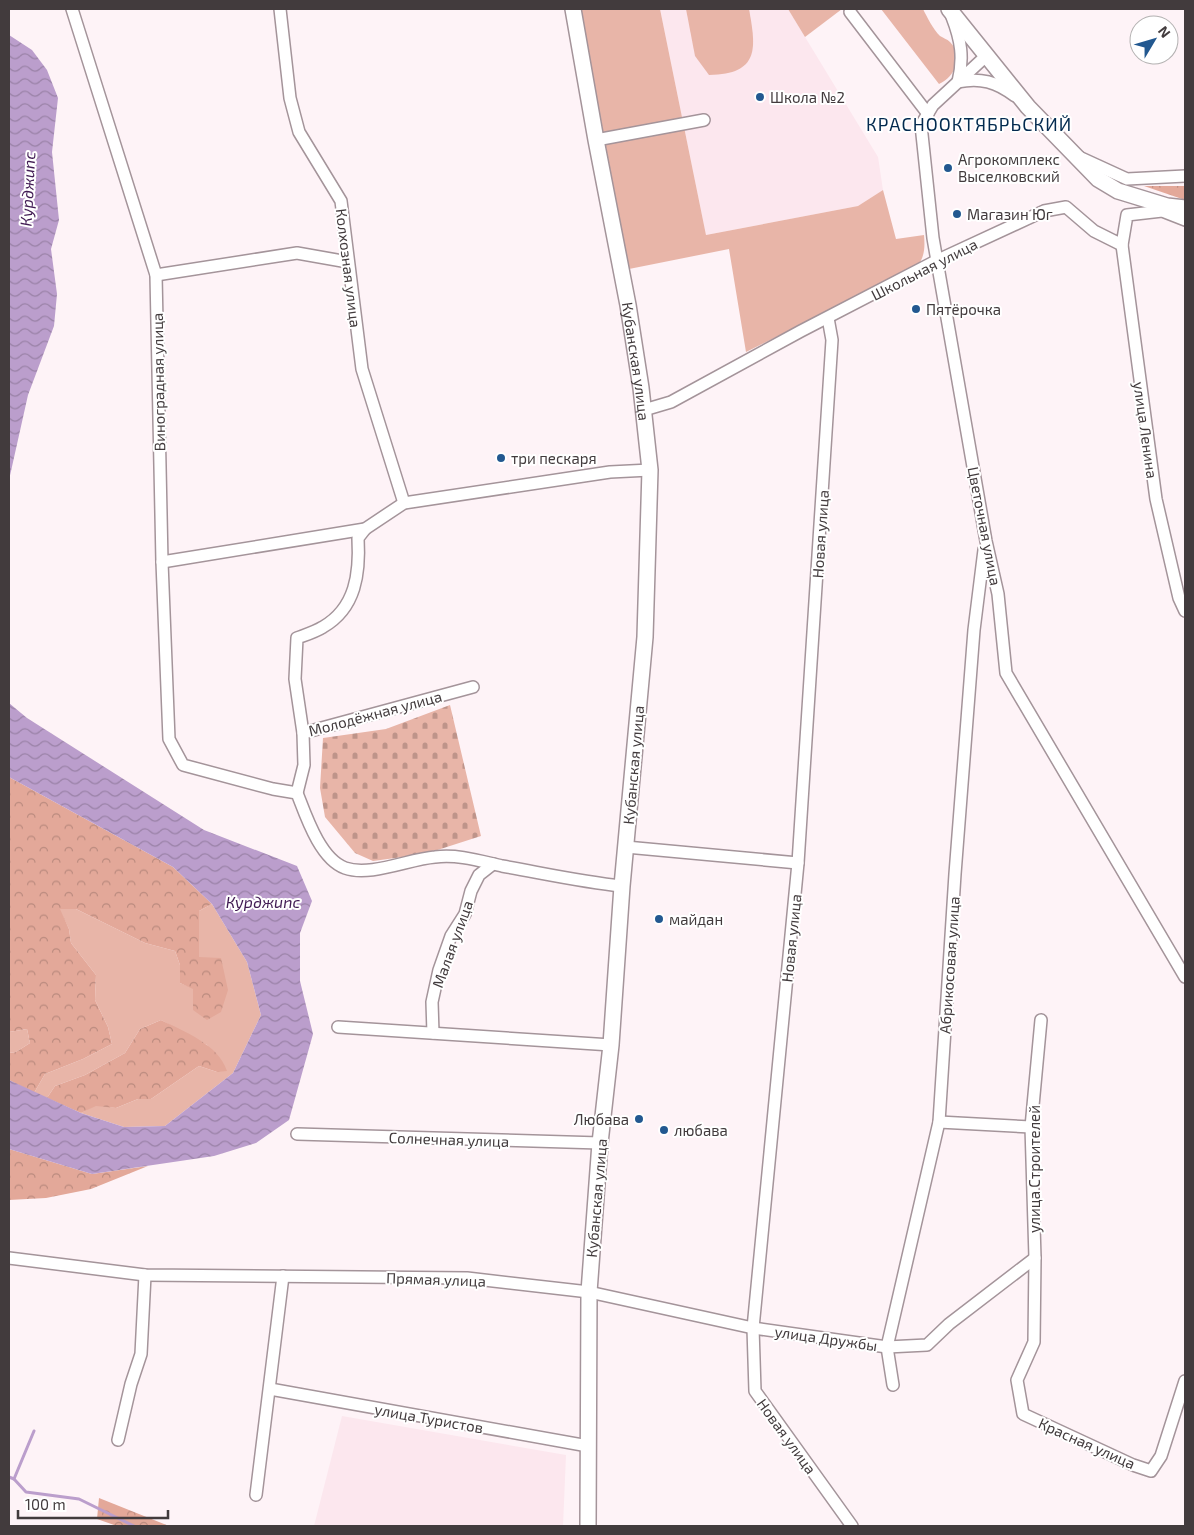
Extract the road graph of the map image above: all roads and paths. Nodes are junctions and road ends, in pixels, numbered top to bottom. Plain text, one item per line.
1 (72, 9) edge
2 (280, 9) edge
3 (573, 9) edge
4 (949, 9) edge
5 (850, 12) dead end
6 (986, 56) junction
7 (958, 82) junction
8 (1028, 106) junction
9 (928, 114) junction
10 (704, 120) dead end
11 (596, 140) junction
12 (1076, 156) junction
13 (1185, 176) edge
14 (1185, 208) edge
15 (1185, 220) edge
16 (1122, 245) junction
17 (938, 260) junction
18 (348, 262) junction
19 (156, 275) junction
20 (828, 318) junction
21 (644, 410) junction
22 (650, 470) junction
23 (404, 503) junction
24 (365, 530) junction
25 (986, 541) junction
26 (162, 562) junction
27 (1185, 611) edge
28 (473, 687) dead end
29 (303, 734) junction
30 (297, 793) junction
31 (626, 847) junction
32 (798, 863) junction
33 (494, 864) junction
34 (622, 886) junction
35 (1185, 977) edge
36 (1041, 1020) dead end
37 (338, 1027) dead end
38 (433, 1033) junction
39 (611, 1045) junction
40 (939, 1122) junction
41 (1031, 1127) junction
42 (297, 1134) dead end
43 (600, 1143) junction
44 (9, 1258) edge
45 (1035, 1258) junction
46 (145, 1275) junction
47 (283, 1276) junction
48 (589, 1292) junction
49 (753, 1328) junction
50 (887, 1347) junction
51 (1185, 1381) edge
52 (893, 1385) dead end
53 (270, 1389) junction
54 (1023, 1414) joint
55 (118, 1440) dead end
56 (588, 1446) junction
57 (256, 1495) dead end
58 (588, 1526) edge
59 (852, 1526) edge

1 - 19 street, Виноградная улица
2 - 18 street, Колхозная улица
3 - 11 main road, Кубанская улица
4 - 6 main road
4 - 7 street
5 - 9 street
6 - 7 street, Цветочная улица
6 - 8 main road
7 - 8 street
7 - 9 street, Цветочная улица
8 - 12 main road
9 - 17 street, Цветочная улица
10 - 11 street
11 - 21 main road, Кубанская улица
12 - 13 street
12 - 14 main road
15 - 16 street
16 - 17 street, Школьная улица
16 - 27 street, улица Ленина
17 - 20 street, Школьная улица
17 - 25 street, Цветочная улица
18 - 19 street
18 - 23 street, Колхозная улица
19 - 26 street, Виноградная улица
20 - 21 street, Школьная улица
20 - 32 street, Новая улица
21 - 22 main road, Кубанская улица
22 - 23 street
22 - 31 main road, Кубанская улица
23 - 24 street
24 - 26 street
24 - 29 street, Молодёжная улица
25 - 35 street, Цветочная улица
25 - 40 street, Абрикосовая улица
26 - 30 street, Виноградная улица
28 - 29 street, Молодёжная улица
29 - 30 street
30 - 33 street
31 - 32 street
31 - 34 main road, Кубанская улица
32 - 49 street, Новая улица
33 - 34 street
33 - 38 street, Малая улица
34 - 39 main road, Кубанская улица
36 - 41 street, улица Строителей
37 - 38 street
38 - 39 street
39 - 43 main road, Кубанская улица
40 - 41 street
40 - 50 street, Абрикосовая улица
41 - 45 street, улица Строителей
42 - 43 street, Солнечная улица
43 - 48 main road, Кубанская улица
44 - 46 street, Прямая улица
45 - 50 street, улица Дружбы
45 - 54 street, улица Строителей
46 - 47 street, Прямая улица
46 - 55 street
47 - 48 street, Прямая улица
47 - 53 street
48 - 49 street, улица Дружбы
48 - 56 main road, Кубанская улица
49 - 50 street, улица Дружбы
49 - 59 street, Новая улица
50 - 52 street, Абрикосовая улица
51 - 54 street, Красная улица
53 - 56 street, улица Туристов
53 - 57 street
56 - 58 main road, Кубанская улица

